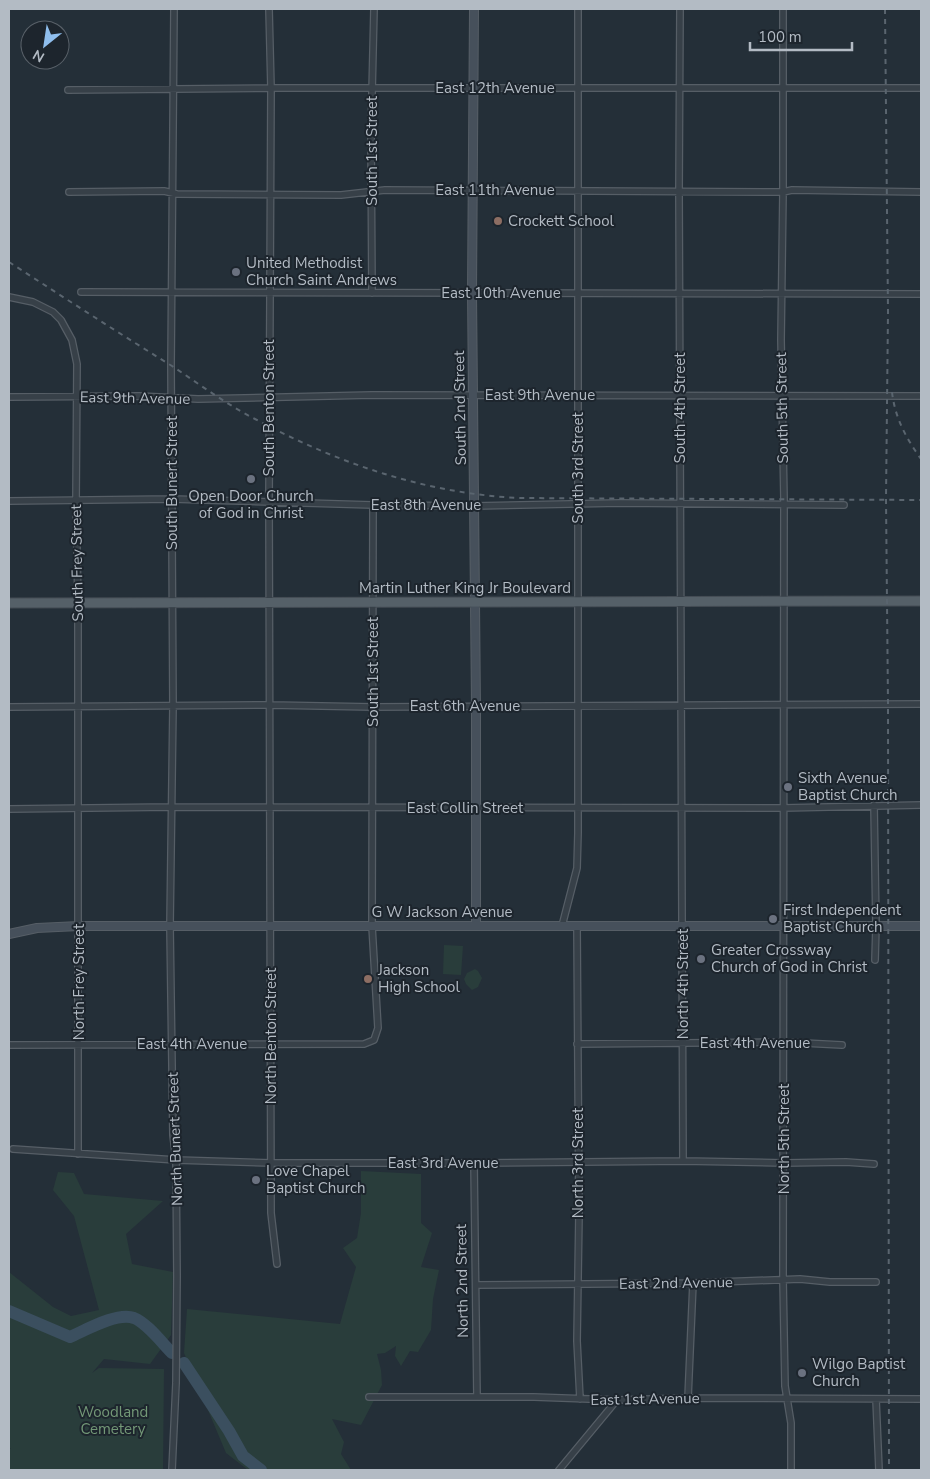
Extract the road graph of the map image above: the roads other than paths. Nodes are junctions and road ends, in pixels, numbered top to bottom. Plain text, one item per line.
1 (174, 9) edge
2 (269, 9) edge
3 (374, 9) edge
4 (474, 9) edge
5 (578, 9) edge
6 (680, 9) edge
7 (783, 9) edge
8 (173, 88) junction
9 (271, 88) junction
10 (372, 88) junction
11 (473, 88) junction
12 (578, 88) junction
13 (680, 88) junction
14 (783, 88) junction
15 (921, 88) edge
16 (68, 90) dead end
17 (472, 190) junction
18 (578, 191) junction
19 (679, 191) junction
20 (69, 192) dead end
21 (371, 192) junction
22 (783, 192) junction
23 (921, 192) edge
24 (173, 193) junction
25 (271, 195) junction
26 (81, 292) dead end
27 (172, 293) junction
28 (269, 293) junction
29 (372, 293) junction
30 (472, 293) junction
31 (578, 294) junction
32 (679, 294) junction
33 (781, 294) junction
34 (921, 294) edge
35 (9, 297) edge
36 (578, 395) junction
37 (680, 395) junction
38 (782, 395) junction
39 (76, 396) junction
40 (270, 396) junction
41 (474, 396) junction
42 (921, 396) edge
43 (9, 397) edge
44 (172, 398) junction
45 (172, 499) junction
46 (76, 500) junction
47 (9, 501) edge
48 (269, 502) junction
49 (681, 503) junction
50 (578, 504) junction
51 (783, 504) junction
52 (373, 505) junction
53 (844, 505) dead end
54 (474, 506) junction
55 (270, 602) junction
56 (373, 602) junction
57 (475, 602) junction
58 (578, 602) junction
59 (680, 602) junction
60 (783, 602) junction
61 (921, 602) edge
62 (9, 603) edge
63 (78, 604) junction
64 (172, 604) junction
65 (783, 704) junction
66 (921, 704) edge
67 (270, 705) junction
68 (578, 705) junction
69 (681, 705) junction
70 (173, 706) junction
71 (476, 706) junction
72 (9, 707) edge
73 (78, 707) junction
74 (373, 707) junction
75 (874, 805) junction
76 (921, 805) edge
77 (171, 807) junction
78 (578, 807) junction
79 (270, 808) junction
80 (374, 808) junction
81 (477, 808) junction
82 (681, 808) junction
83 (783, 808) junction
84 (9, 809) edge
85 (78, 809) junction
86 (79, 926) junction
87 (170, 926) junction
88 (270, 926) junction
89 (372, 926) junction
90 (476, 926) junction
91 (562, 926) junction
92 (683, 926) junction
93 (783, 926) junction
94 (876, 926) junction
95 (921, 926) edge
96 (577, 927) junction
97 (9, 934) edge
98 (875, 960) dead end
99 (374, 1040) joint
100 (784, 1042) junction
101 (682, 1043) junction
102 (172, 1044) junction
103 (270, 1044) junction
104 (577, 1044) junction
105 (9, 1045) edge
106 (79, 1045) junction
107 (842, 1045) dead end
108 (13, 1149) dead end
109 (78, 1154) junction
110 (176, 1160) junction
111 (683, 1161) junction
112 (578, 1162) junction
113 (272, 1163) junction
114 (474, 1163) junction
115 (784, 1163) junction
116 (874, 1164) dead end
117 (277, 1264) dead end
118 (783, 1279) junction
119 (876, 1282) dead end
120 (578, 1283) junction
121 (693, 1283) junction
122 (476, 1285) junction
123 (369, 1397) dead end
124 (478, 1397) junction
125 (688, 1398) junction
126 (787, 1398) junction
127 (580, 1399) junction
128 (876, 1399) junction
129 (921, 1399) edge
130 (617, 1400) junction
131 (172, 1470) edge
132 (560, 1470) edge
133 (791, 1470) edge
134 (880, 1470) edge

1 - 8 street, South Bunert Street
2 - 9 street, South Benton Street
3 - 10 street, South 1st Street
4 - 11 street, South 2nd Street
5 - 12 street, South 3rd Street
6 - 13 street, South 4th Street
7 - 14 street, South 5th Street
8 - 9 street, East 12th Avenue
8 - 16 street, East 12th Avenue
8 - 24 street, South Bunert Street
9 - 10 street, East 12th Avenue
9 - 25 street, South Benton Street
10 - 11 street, East 12th Avenue
10 - 21 street, South 1st Street
11 - 12 street, East 12th Avenue
11 - 17 street, South 2nd Street
12 - 13 street, East 12th Avenue
12 - 18 street, South 3rd Street
13 - 14 street, East 12th Avenue
13 - 19 street, South 4th Street
14 - 15 street, East 12th Avenue
14 - 22 street, South 5th Street
17 - 18 street, East 11th Avenue
17 - 21 street, East 11th Avenue
17 - 30 street, South 2nd Street
18 - 19 street, East 11th Avenue
18 - 31 street, South 3rd Street
19 - 22 street, East 11th Avenue
19 - 32 street, South 4th Street
20 - 24 street, East 11th Avenue
21 - 25 street, East 11th Avenue
21 - 29 street, South 1st Street
22 - 23 street, East 11th Avenue
22 - 33 street, South 5th Street
24 - 25 street, East 11th Avenue
24 - 27 street, South Bunert Street
25 - 28 street, South Benton Street
26 - 27 street, East 10th Avenue
27 - 28 street, East 10th Avenue
27 - 44 street, South Bunert Street
28 - 29 street, East 10th Avenue
28 - 40 street, South Benton Street
29 - 30 street, East 10th Avenue
30 - 31 street, East 10th Avenue
30 - 41 street, South 2nd Street
31 - 32 street, East 10th Avenue
31 - 36 street, South 3rd Street
32 - 33 street, East 10th Avenue
32 - 37 street, South 4th Street
33 - 34 street, East 10th Avenue
33 - 38 street, South 5th Street
35 - 39 street, South Frey Street
36 - 37 street, East 9th Avenue
36 - 41 street, East 9th Avenue
36 - 50 street, South 3rd Street
37 - 38 street, East 9th Avenue
37 - 49 street, South 4th Street
38 - 42 street, East 9th Avenue
38 - 51 street, South 5th Street
39 - 43 street, East 9th Avenue
39 - 44 street, East 9th Avenue
39 - 46 street, South Frey Street
40 - 41 street, East 9th Avenue
40 - 44 street, East 9th Avenue
40 - 48 street, South Benton Street
41 - 54 street, South 2nd Street
44 - 45 street, South Bunert Street
45 - 46 street, East 8th Avenue
45 - 48 street, East 8th Avenue
45 - 64 street, South Bunert Street
46 - 47 street, East 8th Avenue
46 - 63 street, South Frey Street
48 - 52 street, East 8th Avenue
48 - 55 street, South Benton Street
49 - 50 street, East 8th Avenue
49 - 51 street, East 8th Avenue
49 - 59 street, South 4th Street
50 - 54 street, East 8th Avenue
50 - 58 street, South 3rd Street
51 - 53 street, East 8th Avenue
51 - 60 street, South 5th Street
52 - 54 street, East 8th Avenue
52 - 56 street, South 1st Street
54 - 57 street, South 2nd Street
55 - 56 main road, Martin Luther King Jr Boulevard
55 - 64 main road, Martin Luther King Jr Boulevard
55 - 67 street, South Benton Street
56 - 57 main road, Martin Luther King Jr Boulevard
56 - 74 street, South 1st Street
57 - 58 main road, Martin Luther King Jr Boulevard
57 - 71 street, South 2nd Street
58 - 59 main road, Martin Luther King Jr Boulevard
58 - 68 street, South 3rd Street
59 - 60 main road, Martin Luther King Jr Boulevard
59 - 69 street, South 4th Street
60 - 61 main road, Martin Luther King Jr Boulevard
60 - 65 street, South 5th Street
62 - 63 main road, Martin Luther King Jr Boulevard
63 - 64 main road, Martin Luther King Jr Boulevard
63 - 73 street, South Frey Street
64 - 70 street, South Bunert Street
65 - 66 street, East 6th Avenue
65 - 69 street, East 6th Avenue
65 - 83 street, South 5th Street
67 - 70 street, East 6th Avenue
67 - 74 street, East 6th Avenue
67 - 79 street, South Benton Street
68 - 69 street, East 6th Avenue
68 - 71 street, East 6th Avenue
68 - 78 street, South 3rd Street
69 - 82 street, South 4th Street
70 - 73 street, East 6th Avenue
70 - 77 street, South Bunert Street
71 - 74 street, East 6th Avenue
71 - 81 street, South 2nd Street
72 - 73 street, East 6th Avenue
73 - 85 street, South Frey Street
74 - 80 street, South 1st Street
75 - 76 street, East Collin Street
75 - 83 street, East Collin Street
75 - 94 street
77 - 79 street, East Collin Street
77 - 85 street, East Collin Street
77 - 87 street, North Bunert Street
78 - 81 street, East Collin Street
78 - 82 street, East Collin Street
78 - 91 street
79 - 80 street, East Collin Street
79 - 88 street, North Benton Street
80 - 81 street, East Collin Street
80 - 89 street, South 1st Street
81 - 90 street
82 - 83 street, East Collin Street
82 - 92 street, North 4th Street
83 - 93 street, North 5th Street
84 - 85 street, East Collin Street
85 - 86 street, North Frey Street
86 - 87 street, G W Jackson Avenue
86 - 97 street, G W Jackson Avenue
86 - 106 street, North Frey Street
87 - 88 street, G W Jackson Avenue
87 - 102 street, North Bunert Street
88 - 89 street, G W Jackson Avenue
88 - 103 street, North Benton Street
89 - 90 street, G W Jackson Avenue
89 - 99 street, South 1st Street
90 - 91 street, G W Jackson Avenue
91 - 96 street, G W Jackson Avenue
92 - 93 street, G W Jackson Avenue
92 - 96 street, G W Jackson Avenue
92 - 101 street, North 4th Street
93 - 94 street, G W Jackson Avenue
93 - 100 street, North 5th Street
94 - 95 street, G W Jackson Avenue
94 - 98 street
96 - 104 street, North 3rd Street
99 - 103 street, East 4th Avenue
100 - 101 street, East 4th Avenue
100 - 107 street, East 4th Avenue
100 - 115 street, North 5th Street
101 - 104 street, East 4th Avenue
101 - 111 street, North 4th Street
102 - 103 street, East 4th Avenue
102 - 106 street, East 4th Avenue
102 - 110 street, North Bunert Street
103 - 113 street, North Benton Street
104 - 112 street, North 3rd Street
105 - 106 street, East 4th Avenue
106 - 109 street, North Frey Street
108 - 109 street, East 3rd Avenue
109 - 110 street, East 3rd Avenue
110 - 113 street, East 3rd Avenue
110 - 131 street, North Bunert Street
111 - 112 street, East 3rd Avenue
111 - 115 street, East 3rd Avenue
112 - 114 street, East 3rd Avenue
112 - 120 street, North 3rd Street
113 - 114 street, East 3rd Avenue
113 - 117 street, North Benton Street
114 - 122 street, North 2nd Street
115 - 116 street, East 3rd Avenue
115 - 118 street, North 5th Street
118 - 119 street, East 2nd Avenue
118 - 121 street, East 2nd Avenue
118 - 126 street, North 5th Street
120 - 121 street, East 2nd Avenue
120 - 122 street, East 2nd Avenue
120 - 127 street, North 3rd Street
121 - 125 street
122 - 124 street, North 2nd Street
123 - 124 street, East 1st Avenue
124 - 127 street, East 1st Avenue
125 - 126 street, East 1st Avenue
125 - 130 street, East 1st Avenue
126 - 128 street, East 1st Avenue
126 - 133 street, North 5th Street
127 - 130 street, East 1st Avenue
128 - 129 street, East 1st Avenue
128 - 134 street
130 - 132 street

